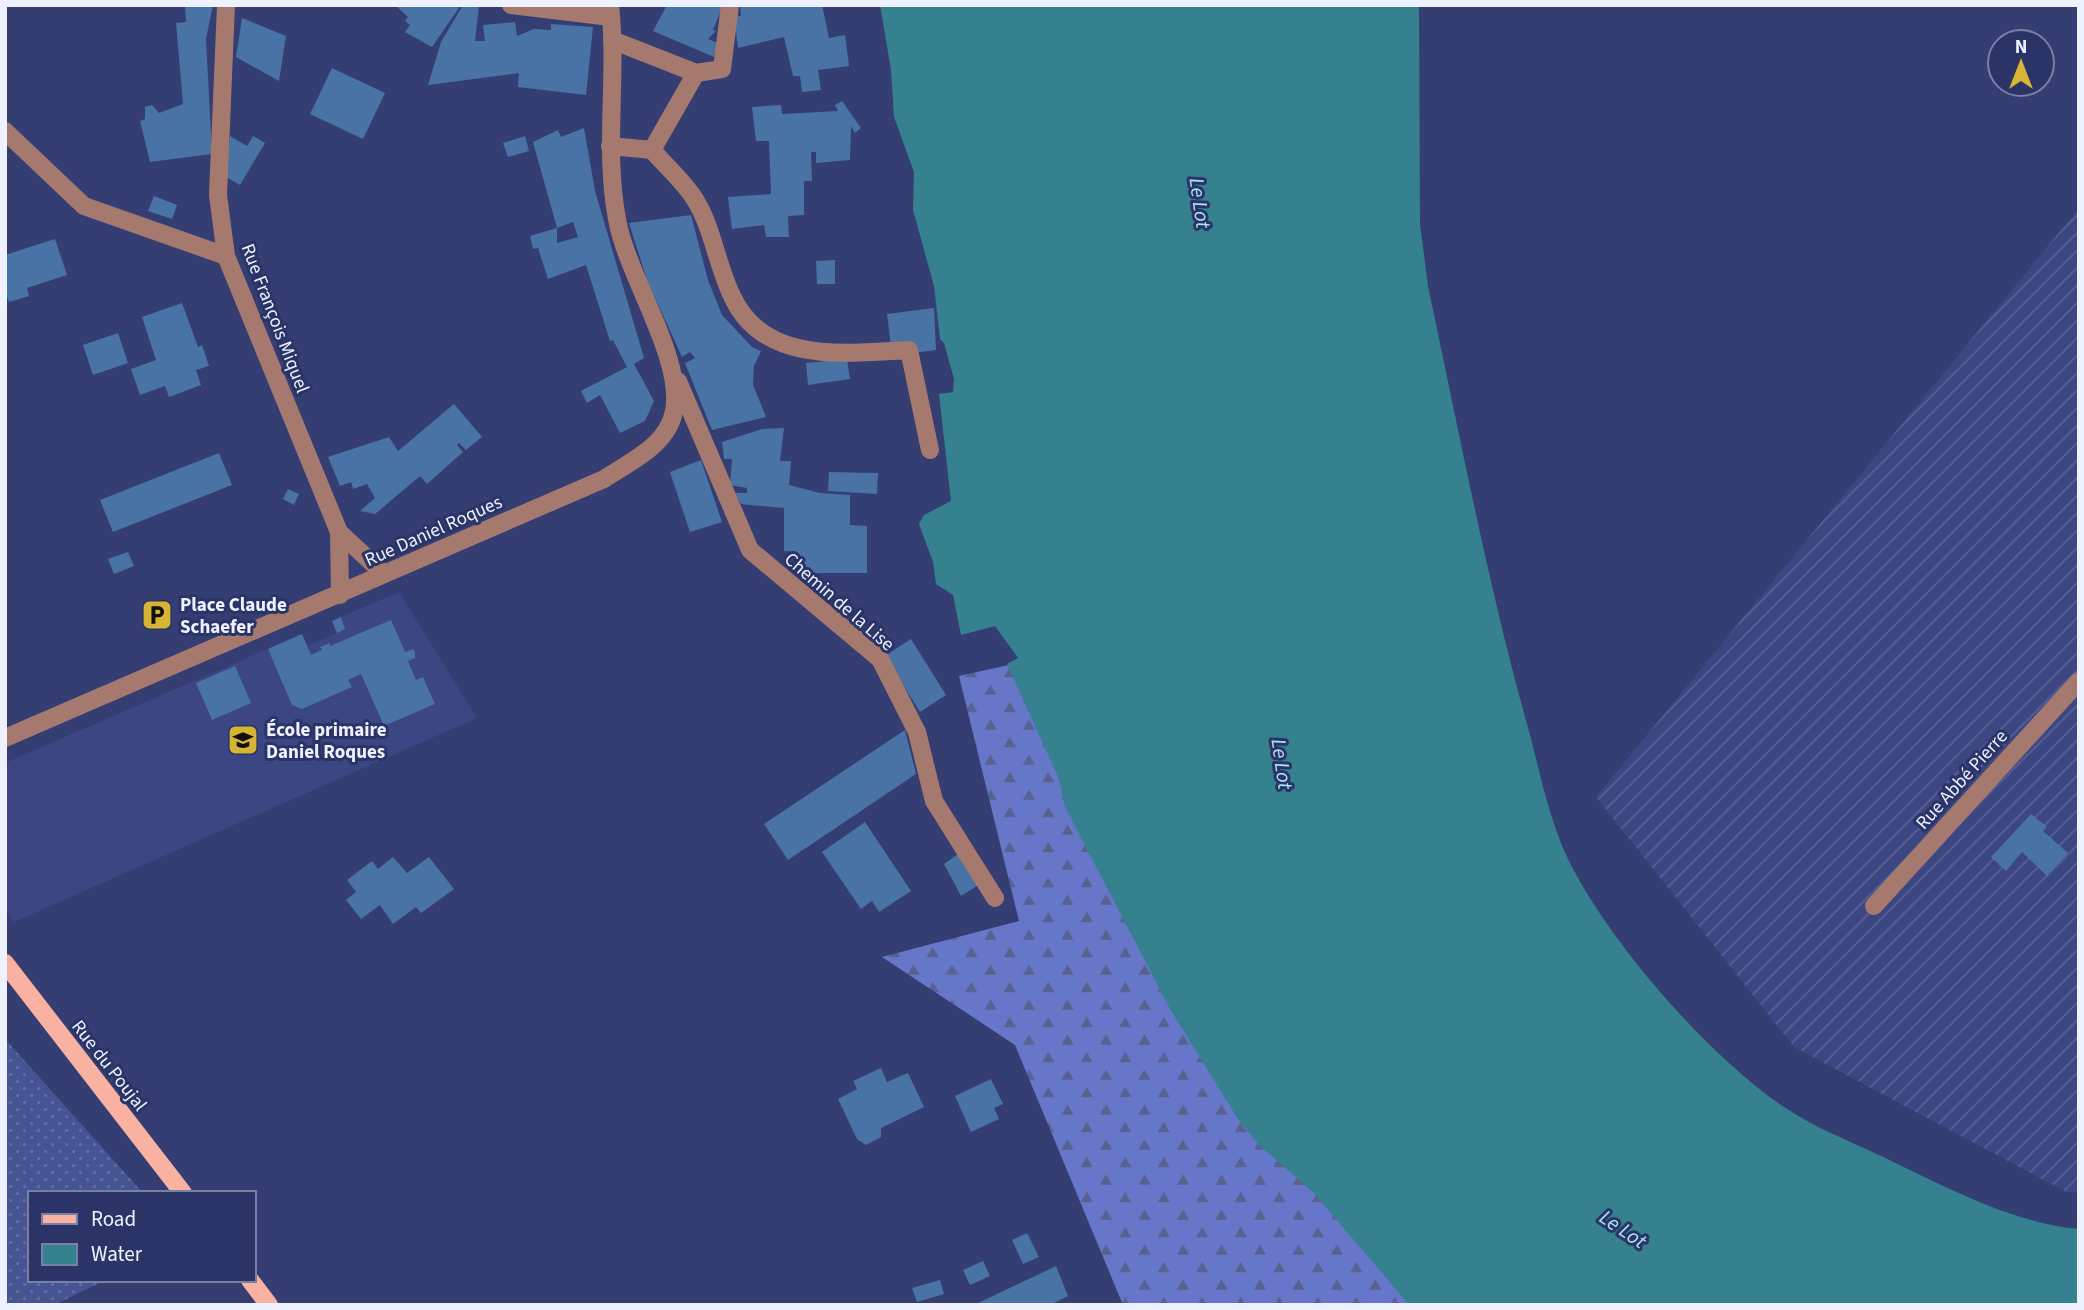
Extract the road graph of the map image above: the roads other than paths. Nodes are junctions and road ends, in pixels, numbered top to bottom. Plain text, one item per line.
1 (226, 5) edge
2 (511, 5) edge
3 (730, 5) edge
4 (611, 11) edge
5 (612, 40) junction
6 (696, 73) junction
7 (5, 131) edge
8 (610, 146) junction
9 (652, 150) junction
10 (226, 256) junction
11 (675, 375) junction
12 (930, 450) dead end
13 (339, 532) junction
14 (384, 573) junction
15 (340, 595) junction
16 (2079, 681) edge
17 (5, 738) edge
18 (995, 898) dead end
19 (1874, 906) dead end
20 (5, 963) edge
21 (181, 1191) edge
22 (252, 1282) edge
23 (269, 1305) edge

1 - 10 street, Rue François Miquel
2 - 4 street
3 - 6 street
4 - 5 street, Rue Daniel Roques
5 - 6 street
5 - 8 street, Rue Daniel Roques
6 - 9 street
7 - 10 street
8 - 9 street
8 - 11 street, Rue Daniel Roques
9 - 12 street
10 - 13 street, Rue François Miquel
11 - 14 street, Rue Daniel Roques
11 - 18 street, Chemin de la Lise
13 - 14 street
13 - 15 street, Rue François Miquel
14 - 15 street, Rue Daniel Roques
15 - 17 street, Rue Daniel Roques
16 - 19 street, Rue Abbé Pierre
20 - 21 main road, Rue du Poujal
22 - 23 main road

